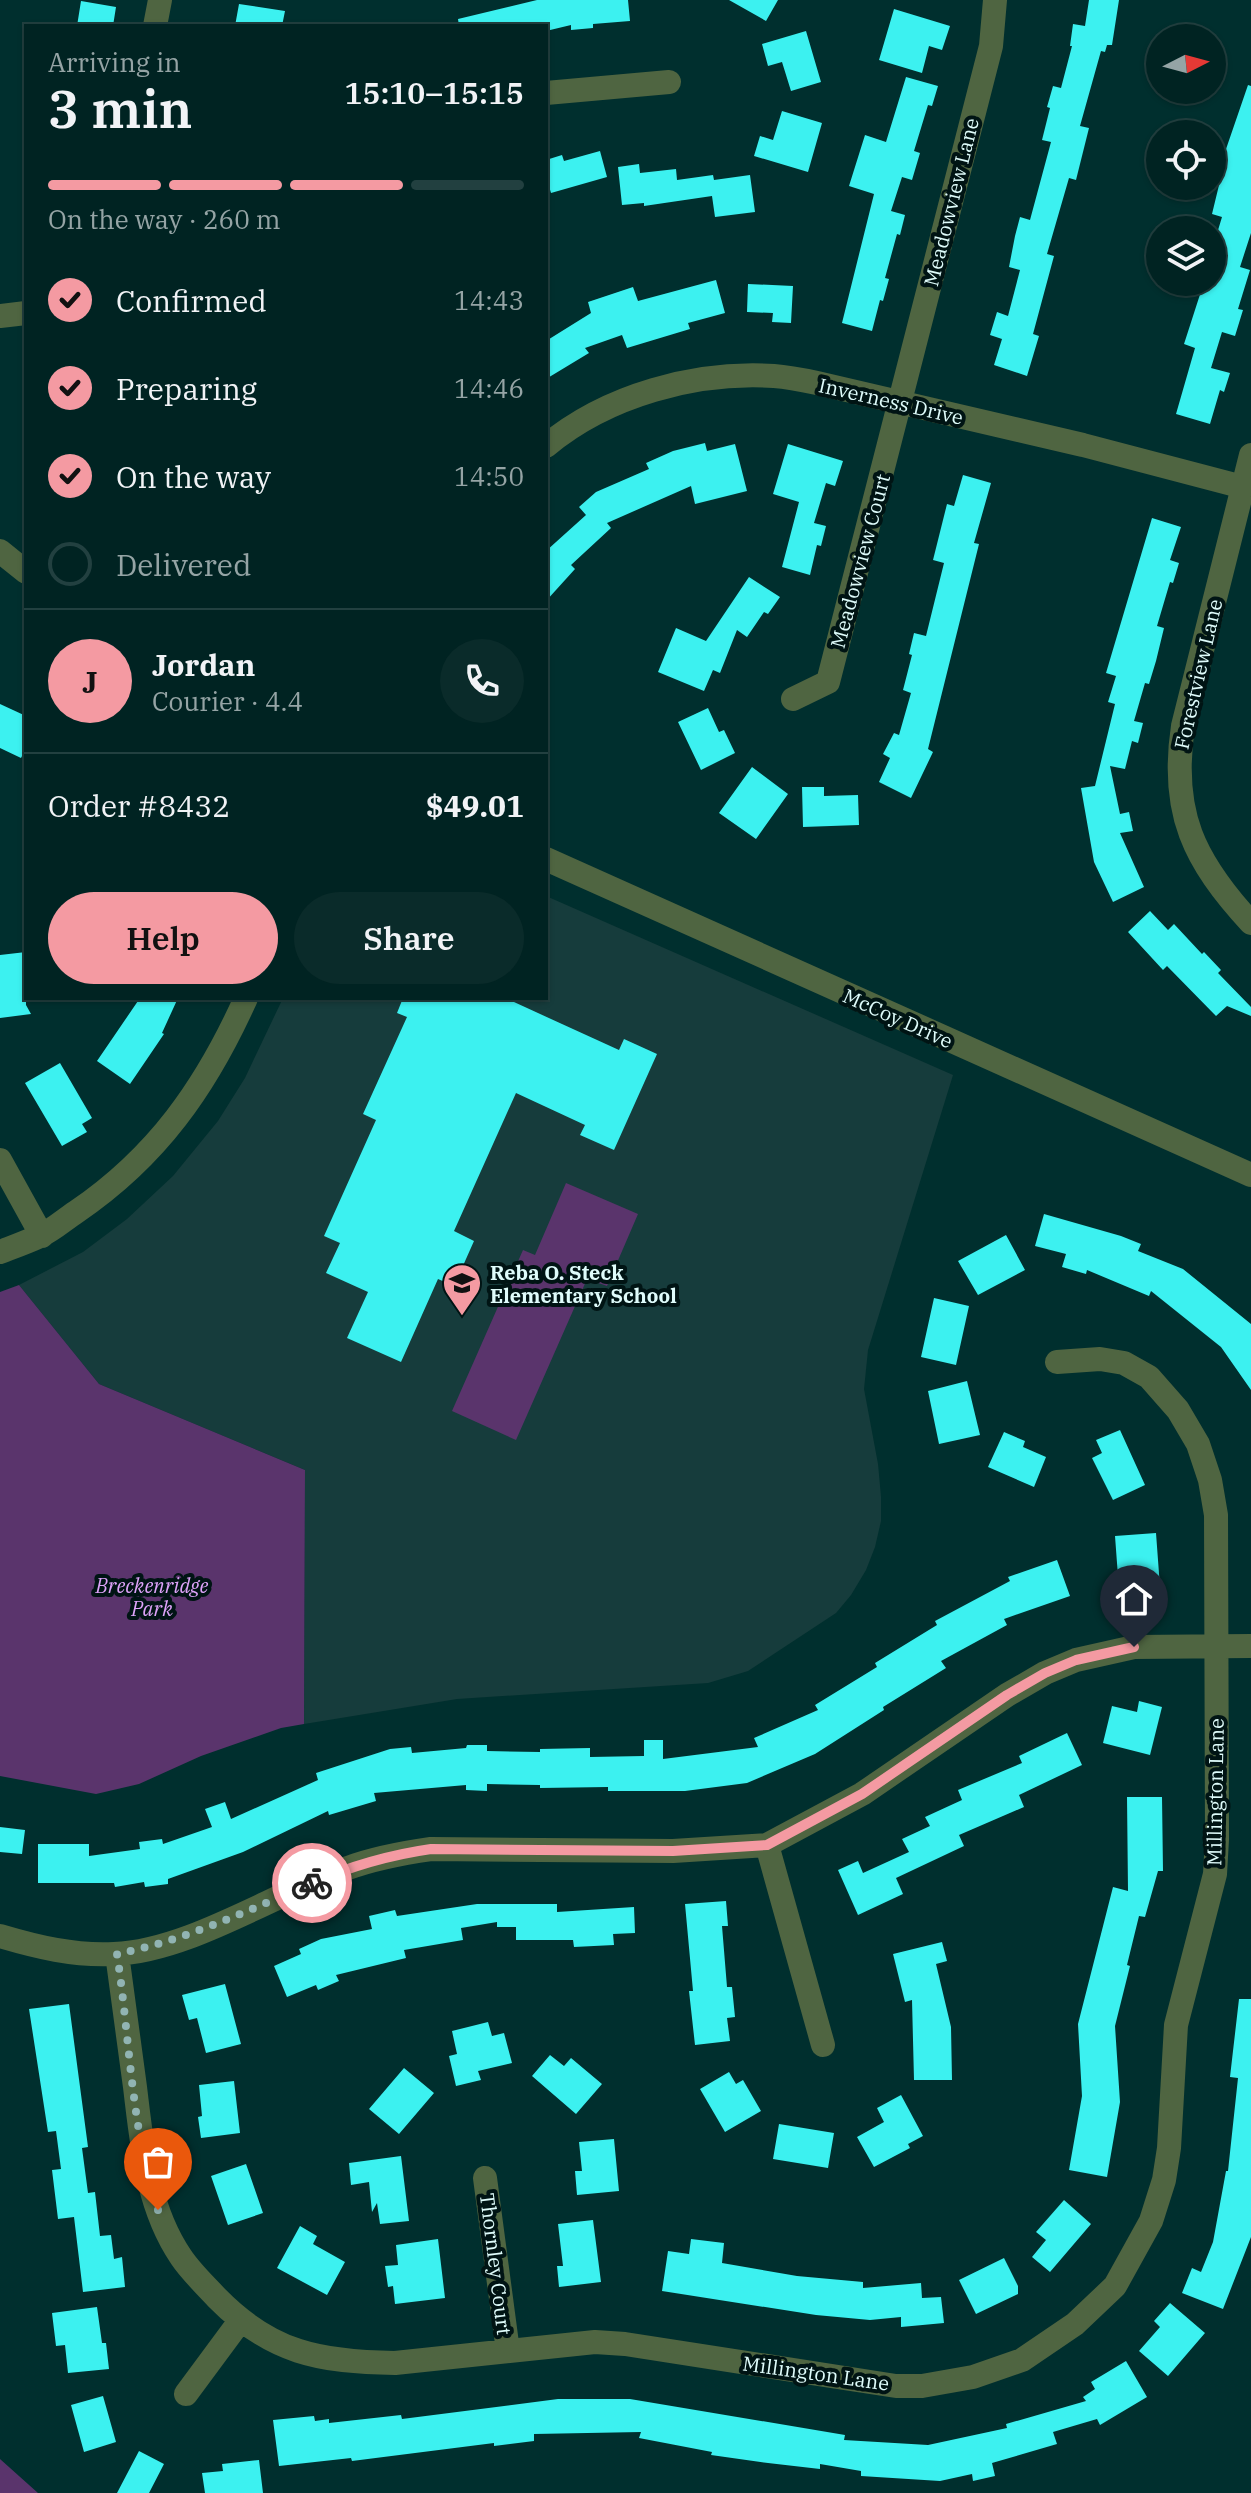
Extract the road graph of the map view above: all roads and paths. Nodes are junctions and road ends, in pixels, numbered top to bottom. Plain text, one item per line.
1 (160, 0) edge
2 (995, 0) edge
3 (155, 24) edge
4 (669, 82) dead end
5 (548, 93) edge
6 (24, 313) edge
7 (0, 316) edge
8 (901, 402) junction
9 (548, 445) edge
10 (1251, 455) edge
11 (1243, 487) junction
12 (0, 551) edge
13 (24, 570) edge
14 (793, 699) dead end
15 (548, 860) edge
16 (1251, 923) edge
17 (245, 1000) edge
18 (0, 1160) edge
19 (1251, 1175) edge
20 (42, 1236) junction
21 (0, 1252) edge
22 (1057, 1362) dead end
23 (1217, 1644) junction
24 (1251, 1646) edge
25 (767, 1845) junction
26 (0, 1936) edge
27 (117, 1954) junction
28 (823, 2045) dead end
29 (485, 2178) dead end
30 (240, 2321) junction
31 (508, 2351) junction
32 (186, 2394) dead end

1 - 3 street
2 - 8 street, Meadowview Lane
4 - 5 street
6 - 7 street
8 - 9 street, Inverness Drive
8 - 11 street, Inverness Drive
8 - 14 street, Meadowview Court
10 - 11 street, Forestview Lane
11 - 16 street, Forestview Lane
12 - 13 street
15 - 19 street, McCoy Drive
17 - 20 street
18 - 20 street
20 - 21 street
22 - 23 street, Millington Lane
23 - 24 street
23 - 25 street
23 - 31 street, Millington Lane
25 - 27 street
25 - 28 street
26 - 27 street
27 - 30 street, Millington Lane
29 - 31 street, Thornley Court
30 - 31 street, Millington Lane
30 - 32 street

